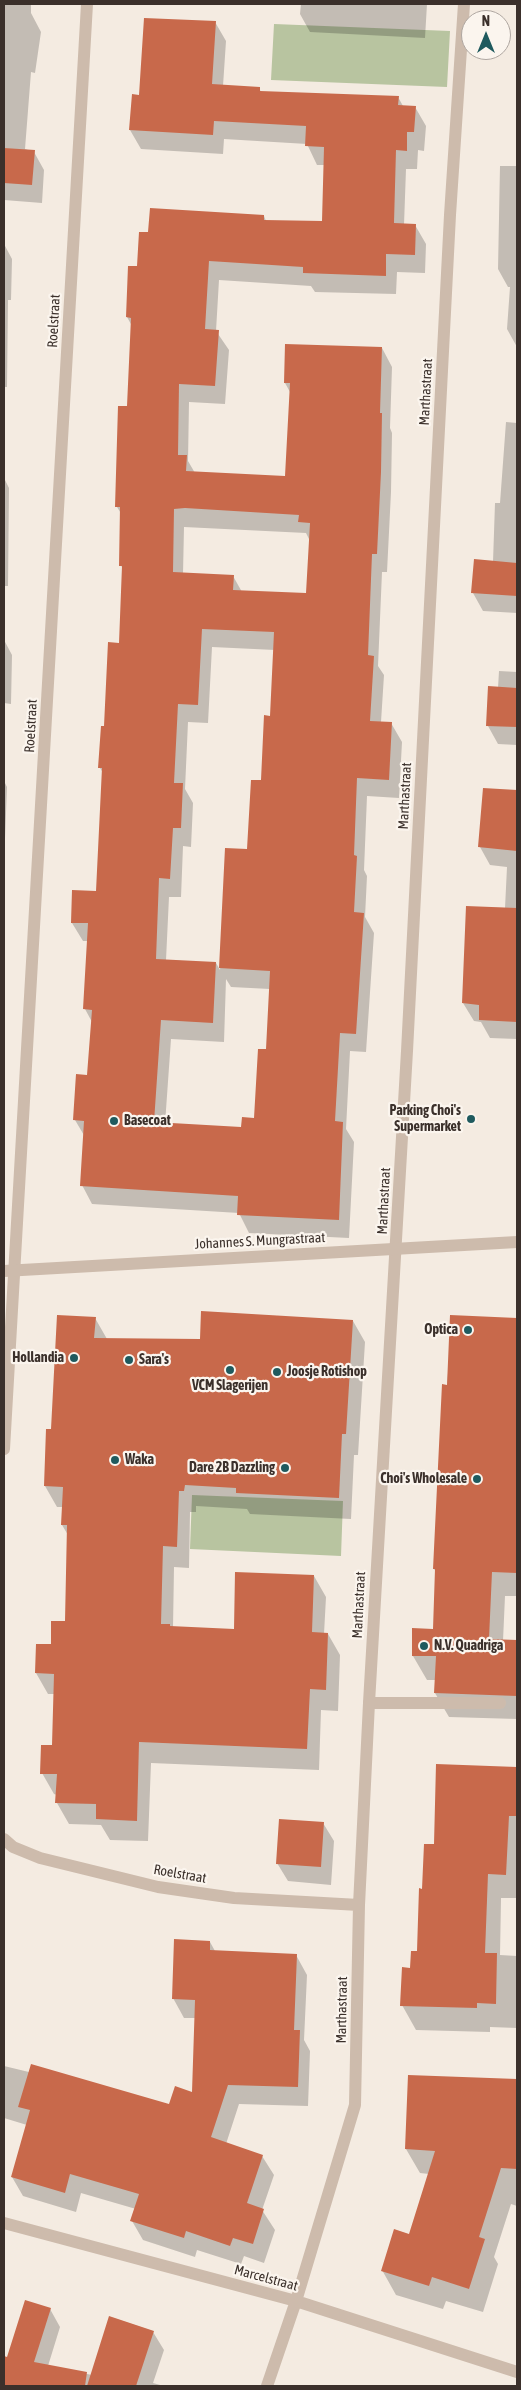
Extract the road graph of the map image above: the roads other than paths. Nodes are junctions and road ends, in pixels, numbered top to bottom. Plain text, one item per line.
1 (87, 4) edge
2 (464, 4) edge
3 (517, 1242) edge
4 (396, 1248) junction
5 (9, 1270) edge
6 (4, 1450) edge
7 (369, 1704) junction
8 (500, 1704) dead end
9 (4, 1839) edge
10 (359, 1905) junction
11 (4, 2224) edge
12 (296, 2301) junction
13 (517, 2372) edge
14 (267, 2386) edge

1 - 5 street, Roelstraat
2 - 4 street, Marthastraat
3 - 4 street, Johannes S. Mungrastraat
4 - 5 street, Johannes S. Mungrastraat
4 - 7 street, Marthastraat
5 - 6 street, Roelstraat
7 - 8 street
7 - 10 street, Marthastraat
9 - 10 street, Roelstraat
10 - 12 street, Marthastraat
11 - 12 street, Marcelstraat
12 - 13 street, Marcelstraat
12 - 14 street, Marthastraat

